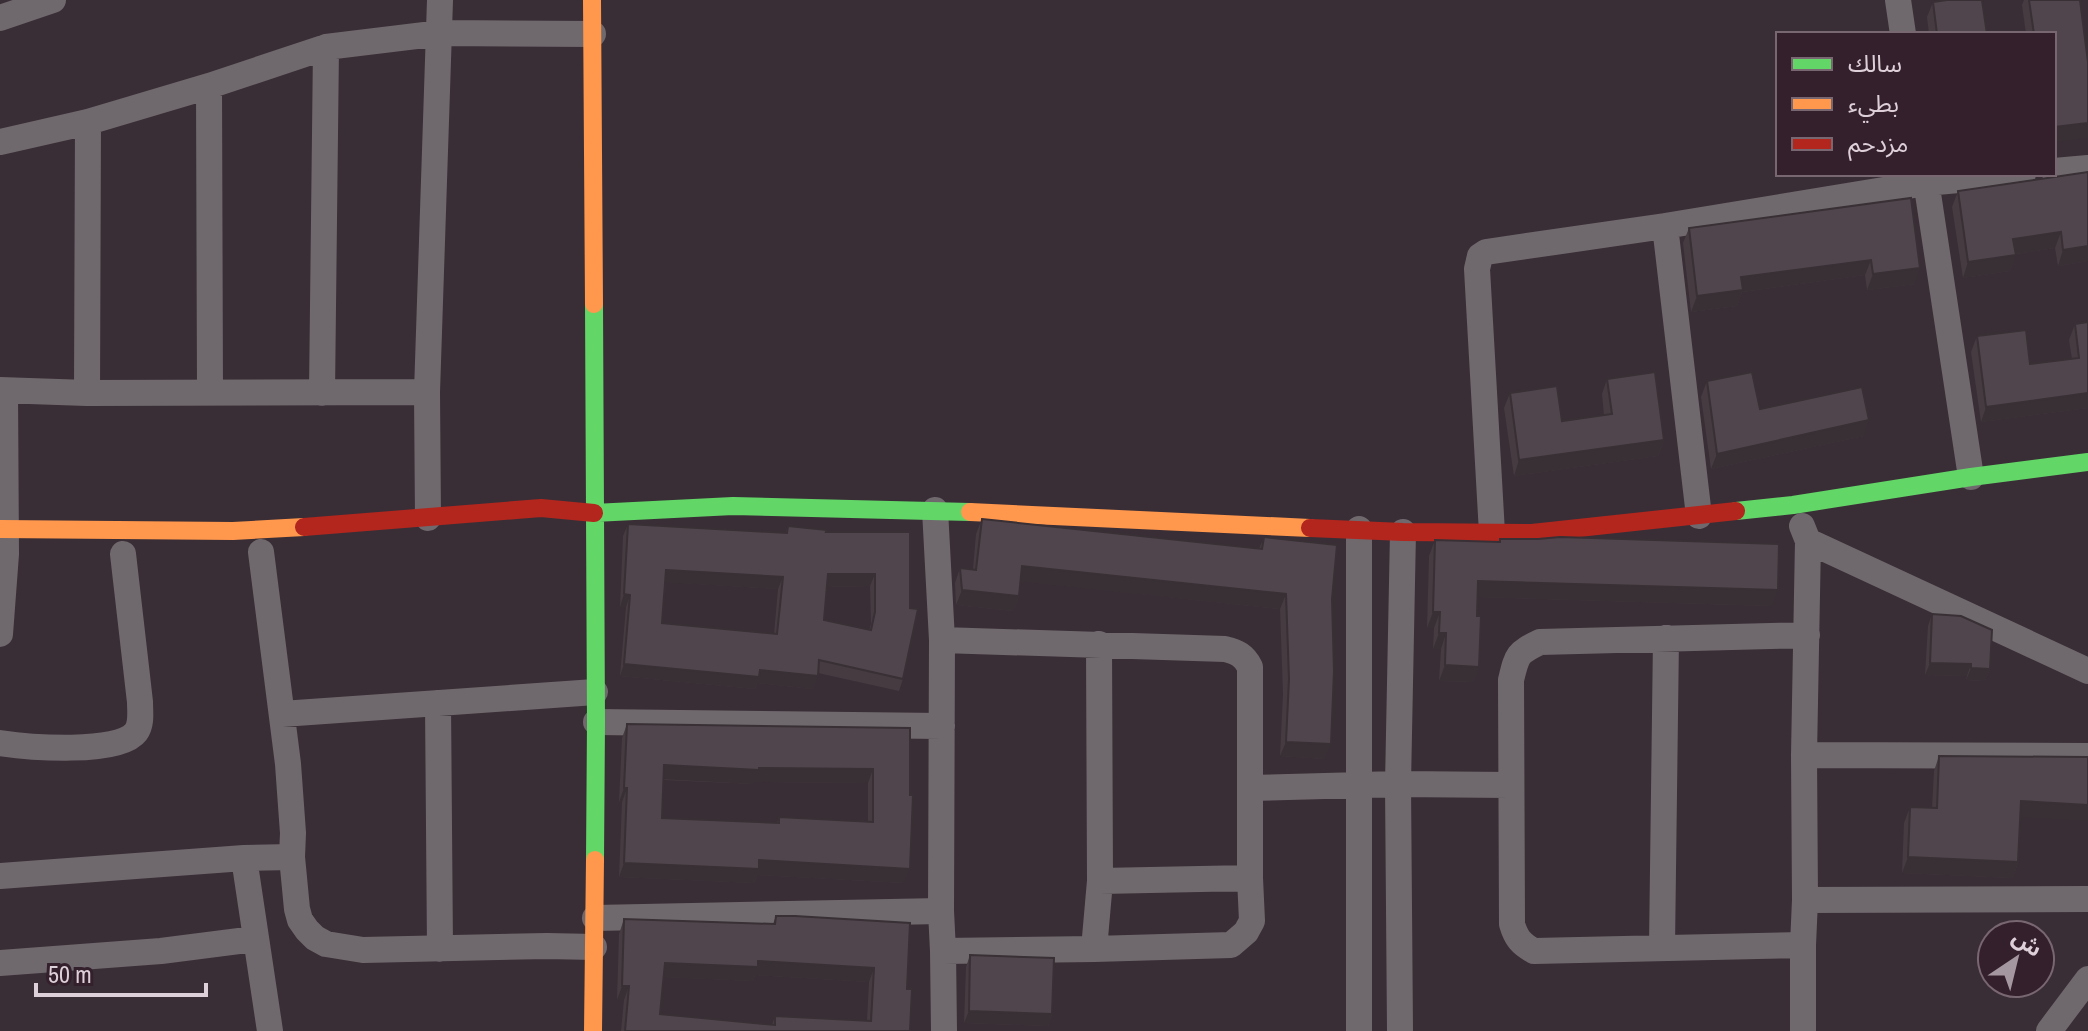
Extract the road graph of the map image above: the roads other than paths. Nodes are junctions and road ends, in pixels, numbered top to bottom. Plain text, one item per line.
1 (53, 0) edge
2 (440, 0) edge
3 (592, 0) edge
4 (1898, 0) edge
5 (0, 18) edge
6 (1903, 32) edge
7 (441, 33) junction
8 (593, 34) junction
9 (326, 47) junction
10 (209, 86) junction
11 (88, 122) junction
12 (0, 142) edge
13 (2088, 168) edge
14 (2056, 171) edge
15 (1974, 176) edge
16 (1926, 178) edge
17 (1665, 226) junction
18 (2, 390) edge
19 (210, 392) junction
20 (427, 392) junction
21 (87, 393) junction
22 (322, 393) junction
23 (2088, 462) edge
24 (1971, 477) junction
25 (1793, 505) junction
26 (935, 510) junction
27 (595, 513) junction
28 (1699, 516) junction
29 (428, 518) junction
30 (562, 528) dead end
31 (1359, 529) junction
32 (1403, 532) junction
33 (1492, 533) junction
34 (1808, 541) junction
35 (6, 544) edge
36 (261, 552) dead end
37 (124, 554) dead end
38 (0, 634) edge
39 (1807, 635) junction
40 (1666, 638) junction
41 (942, 640) junction
42 (1099, 644) junction
43 (2088, 671) edge
44 (595, 692) junction
45 (438, 703) junction
46 (282, 714) junction
47 (596, 722) junction
48 (942, 726) junction
49 (0, 743) edge
50 (1804, 755) junction
51 (2088, 756) edge
52 (1398, 784) junction
53 (1359, 785) junction
54 (1510, 785) junction
55 (1250, 788) junction
56 (292, 857) junction
57 (244, 858) junction
58 (0, 876) edge
59 (1250, 878) junction
60 (1100, 881) junction
61 (2088, 899) edge
62 (1805, 900) junction
63 (941, 911) junction
64 (595, 918) junction
65 (255, 939) junction
66 (1803, 945) junction
67 (594, 947) junction
68 (1662, 947) junction
69 (440, 949) junction
70 (1094, 949) junction
71 (943, 951) junction
72 (0, 963) edge
73 (2088, 979) edge
74 (270, 1031) edge
75 (593, 1031) edge
76 (944, 1031) edge
77 (1359, 1031) edge
78 (1400, 1031) edge
79 (1803, 1031) edge
80 (2049, 1031) edge

1 - 5 street
2 - 7 street
3 - 8 main road
4 - 6 street
7 - 8 street
7 - 9 street
7 - 20 street
8 - 27 main road
9 - 10 street
9 - 22 street
10 - 11 street
10 - 19 street
11 - 12 street
11 - 21 street
13 - 14 street
15 - 16 street
16 - 17 street
16 - 24 street
17 - 28 street
17 - 33 street
18 - 21 street
18 - 35 street
19 - 21 street
19 - 22 street
20 - 22 street
20 - 29 street
23 - 24 main road
24 - 25 main road
25 - 28 main road
25 - 34 street
26 - 27 main road
26 - 31 main road
26 - 41 street
27 - 29 main road
27 - 30 main road
27 - 44 main road
28 - 33 main road
29 - 35 main road
31 - 32 main road
31 - 53 street
32 - 33 main road
32 - 52 street
34 - 39 street
34 - 43 street
35 - 38 street
36 - 46 street
37 - 49 street
39 - 40 street
39 - 50 street
40 - 54 street
40 - 68 street
41 - 42 street
41 - 48 street
42 - 55 street
42 - 60 street
44 - 45 street
44 - 47 main road
45 - 46 street
45 - 69 street
46 - 56 street
47 - 48 street
47 - 64 main road
48 - 63 street
50 - 51 street
50 - 62 street
52 - 53 street
52 - 54 street
52 - 78 street
53 - 55 street
53 - 77 street
54 - 68 street
55 - 59 street
56 - 57 street
56 - 69 street
57 - 58 street
57 - 65 street
59 - 60 street
59 - 70 street
60 - 70 street
61 - 62 street
62 - 66 street
63 - 64 street
63 - 71 street
64 - 67 main road
65 - 72 street
65 - 74 street
66 - 68 street
66 - 79 street
67 - 69 street
67 - 75 main road
70 - 71 street
71 - 76 street
73 - 80 street

